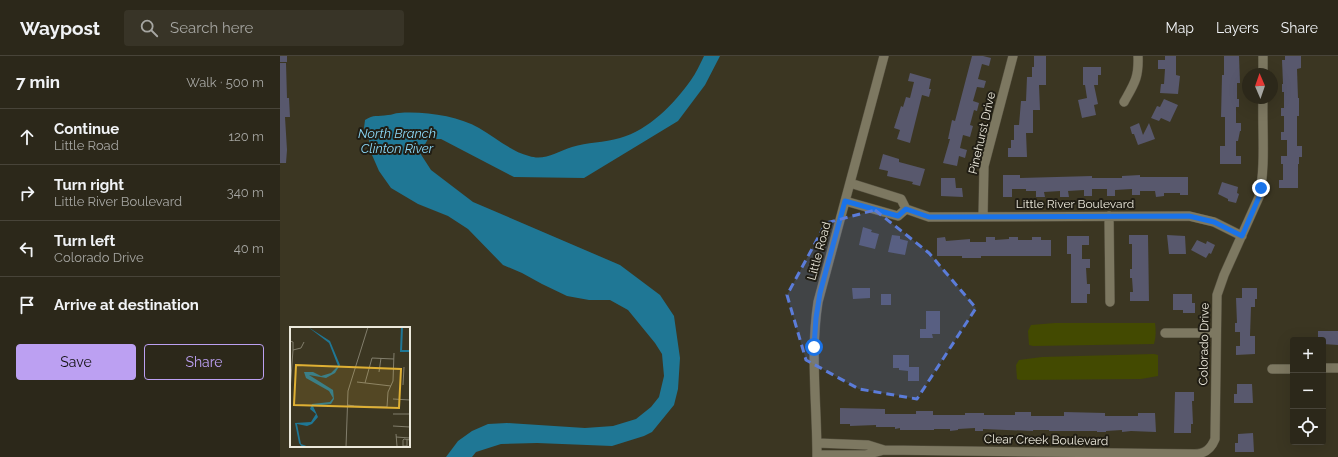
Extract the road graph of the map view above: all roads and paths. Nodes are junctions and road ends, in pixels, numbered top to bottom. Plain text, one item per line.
1 (884, 56) edge
2 (1013, 56) edge
3 (1138, 56) edge
4 (1263, 56) edge
5 (1262, 68) edge
6 (1124, 102) dead end
7 (1262, 104) edge
8 (850, 183) junction
9 (882, 193) junction
10 (845, 201) junction
11 (906, 209) junction
12 (878, 211) junction
13 (1109, 216) junction
14 (983, 217) junction
15 (1242, 236) junction
16 (1110, 302) dead end
17 (1165, 333) dead end
18 (1216, 333) junction
19 (1290, 368) edge
20 (1326, 368) edge
21 (1338, 368) edge
22 (1272, 369) dead end
23 (817, 443) junction
24 (847, 444) junction
25 (884, 450) junction
26 (1206, 452) joint
27 (847, 455) junction
28 (817, 456) edge

1 - 8 street, Little Road
2 - 14 street, Pinehurst Drive
3 - 6 street
4 - 5 street
7 - 15 street, Colorado Drive
8 - 9 street, Little River Boulevard
8 - 10 street, Little Road
9 - 11 street, Little River Boulevard
9 - 12 street
10 - 12 street
10 - 23 street, Little Road
11 - 12 street
11 - 14 street, Little River Boulevard
13 - 14 street, Little River Boulevard
13 - 15 street, Little River Boulevard
13 - 16 street
15 - 18 street, Colorado Drive
17 - 18 street
18 - 26 street, Colorado Drive
19 - 22 street
20 - 21 street
23 - 24 street, Clear Creek Boulevard
23 - 28 street, Little Road
24 - 25 street, Clear Creek Boulevard
24 - 27 street
25 - 26 street, Clear Creek Boulevard
25 - 27 street, Clear Creek Boulevard
27 - 28 street, Clear Creek Boulevard

